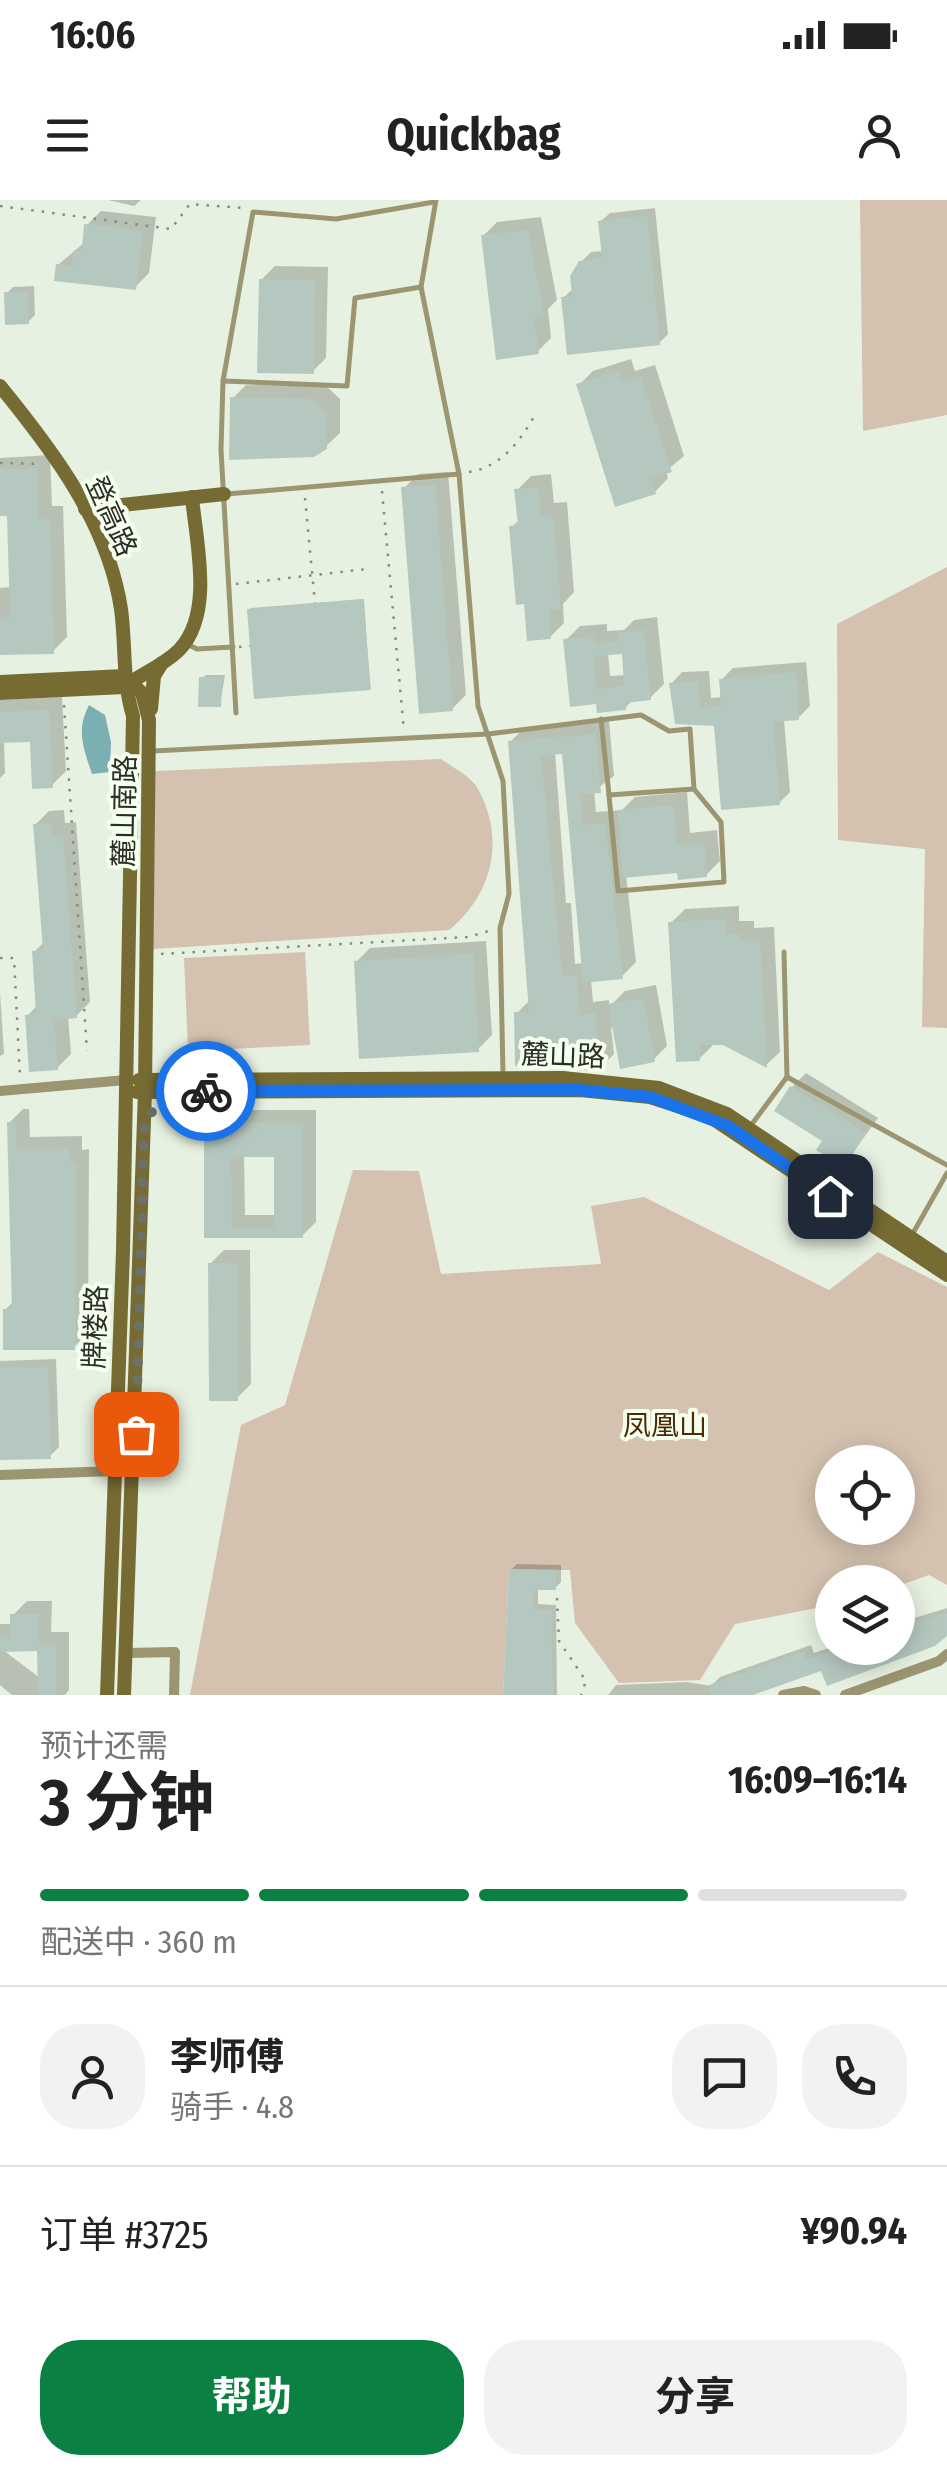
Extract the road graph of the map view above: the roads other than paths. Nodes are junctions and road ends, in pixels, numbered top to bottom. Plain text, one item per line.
1 (435, 201) edge
2 (421, 287) junction
3 (223, 381) junction
4 (0, 386) edge
5 (459, 474) junction
6 (224, 494) junction
7 (192, 497) junction
8 (86, 509) junction
9 (184, 643) junction
10 (233, 647) junction
11 (162, 661) junction
12 (127, 681) junction
13 (0, 682) edge
14 (0, 693) edge
15 (236, 712) dead end
16 (602, 718) junction
17 (488, 734) junction
18 (150, 743) junction
19 (694, 789) junction
20 (609, 795) junction
21 (784, 952) dead end
22 (146, 1042) junction
23 (787, 1076) junction
24 (504, 1079) junction
25 (126, 1086) junction
26 (145, 1086) junction
27 (184, 1086) junction
28 (0, 1091) edge
29 (144, 1126) junction
30 (749, 1128) junction
31 (947, 1165) edge
32 (947, 1172) edge
33 (911, 1237) junction
34 (947, 1262) edge
35 (947, 1275) edge
36 (115, 1471) junction
37 (0, 1475) edge
38 (126, 1653) junction
39 (947, 1654) edge
40 (107, 1695) edge
41 (124, 1695) edge
42 (174, 1695) edge
43 (784, 1695) edge
44 (816, 1695) edge
45 (846, 1695) edge

1 - 2 lane
1 - 3 lane
2 - 3 lane
2 - 5 lane
3 - 6 lane
4 - 8 main road, 登高路
5 - 6 lane
5 - 17 lane
6 - 7 main road
6 - 10 lane
7 - 8 main road
7 - 9 main road
8 - 12 main road, 登高路
9 - 10 lane
9 - 11 main road
10 - 15 lane
11 - 12 main road
11 - 18 main road
12 - 13 main road
12 - 14 main road
12 - 18 main road, 麓山南路
12 - 25 main road, 牌楼路
16 - 17 lane
16 - 19 lane
16 - 20 lane
17 - 18 lane
17 - 24 lane
18 - 22 main road, 麓山南路
19 - 20 lane
19 - 20 lane
21 - 23 lane
22 - 26 main road, 麓山南路
22 - 27 main road
23 - 30 lane
23 - 31 lane
24 - 27 main road, 麓山路
24 - 30 main road, 麓山路
25 - 26 main road, 麓山路
25 - 28 street
25 - 36 main road, 牌楼路
26 - 27 main road, 麓山路
26 - 29 main road, 牌楼路
27 - 29 main road
27 - 35 main road, 麓山路
29 - 38 main road, 牌楼路
30 - 33 main road, 麓山路
32 - 33 lane
33 - 34 main road, 麓山路
36 - 37 street
36 - 40 main road, 牌楼路
38 - 41 main road, 牌楼路
38 - 42 street
39 - 45 street
43 - 44 street

